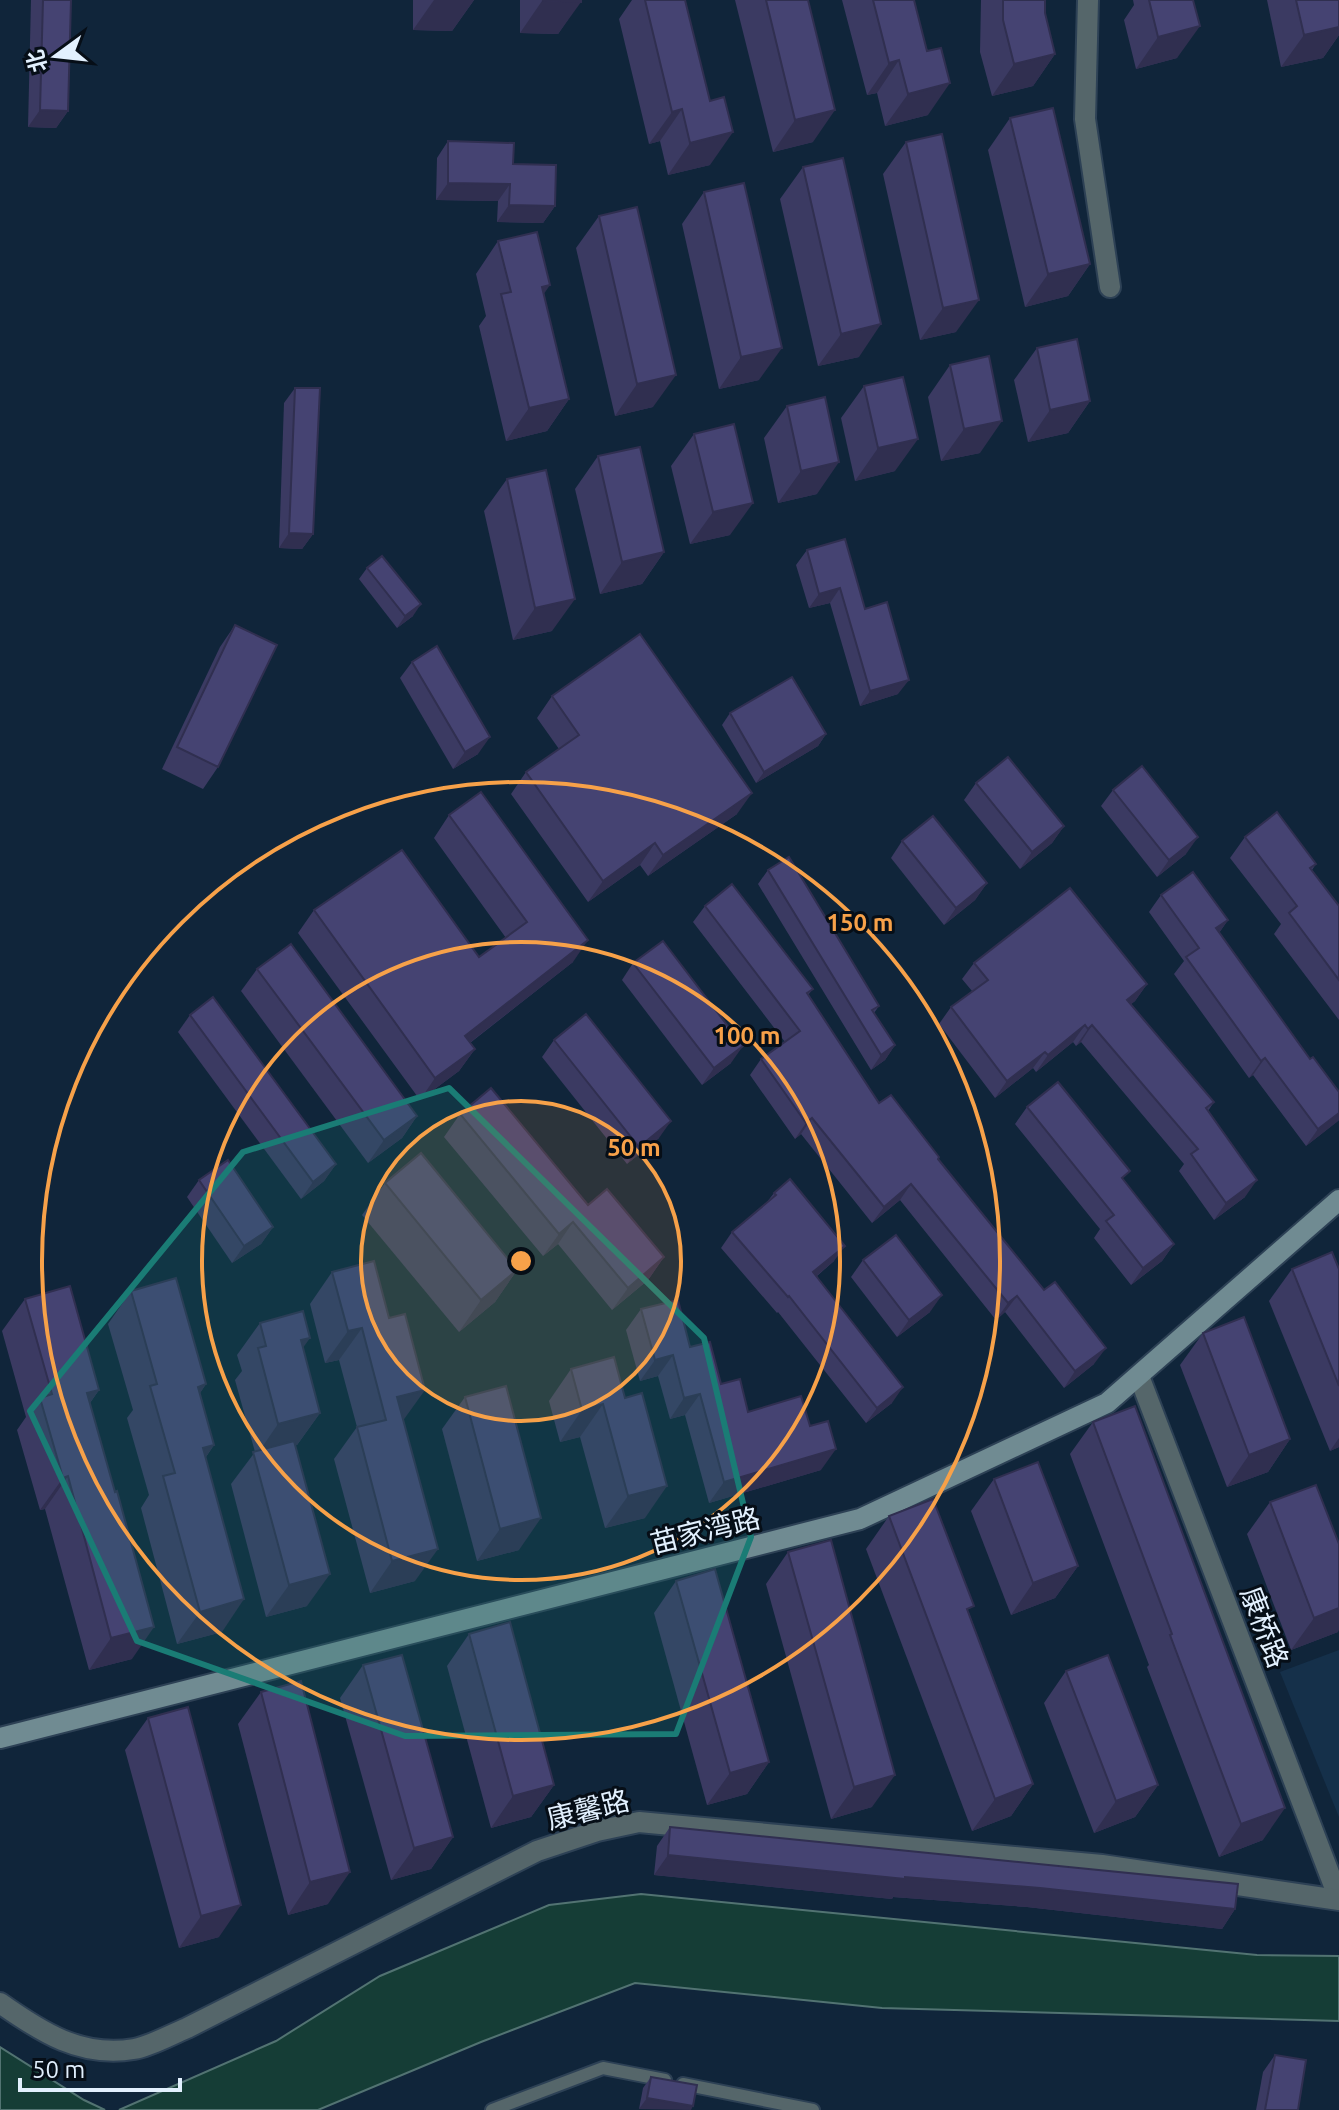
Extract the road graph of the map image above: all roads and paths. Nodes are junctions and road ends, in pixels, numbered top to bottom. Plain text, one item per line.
1 (1088, 0) edge
2 (1110, 287) dead end
3 (1339, 1200) edge
4 (1139, 1376) junction
5 (0, 1738) edge
6 (1339, 1899) edge
7 (0, 2003) edge
8 (492, 2110) edge
9 (813, 2110) edge

1 - 2 street
3 - 4 street, 苗家湾路
4 - 5 street, 苗家湾路
4 - 6 street, 康桥路
6 - 7 street, 康馨路
8 - 9 lane

